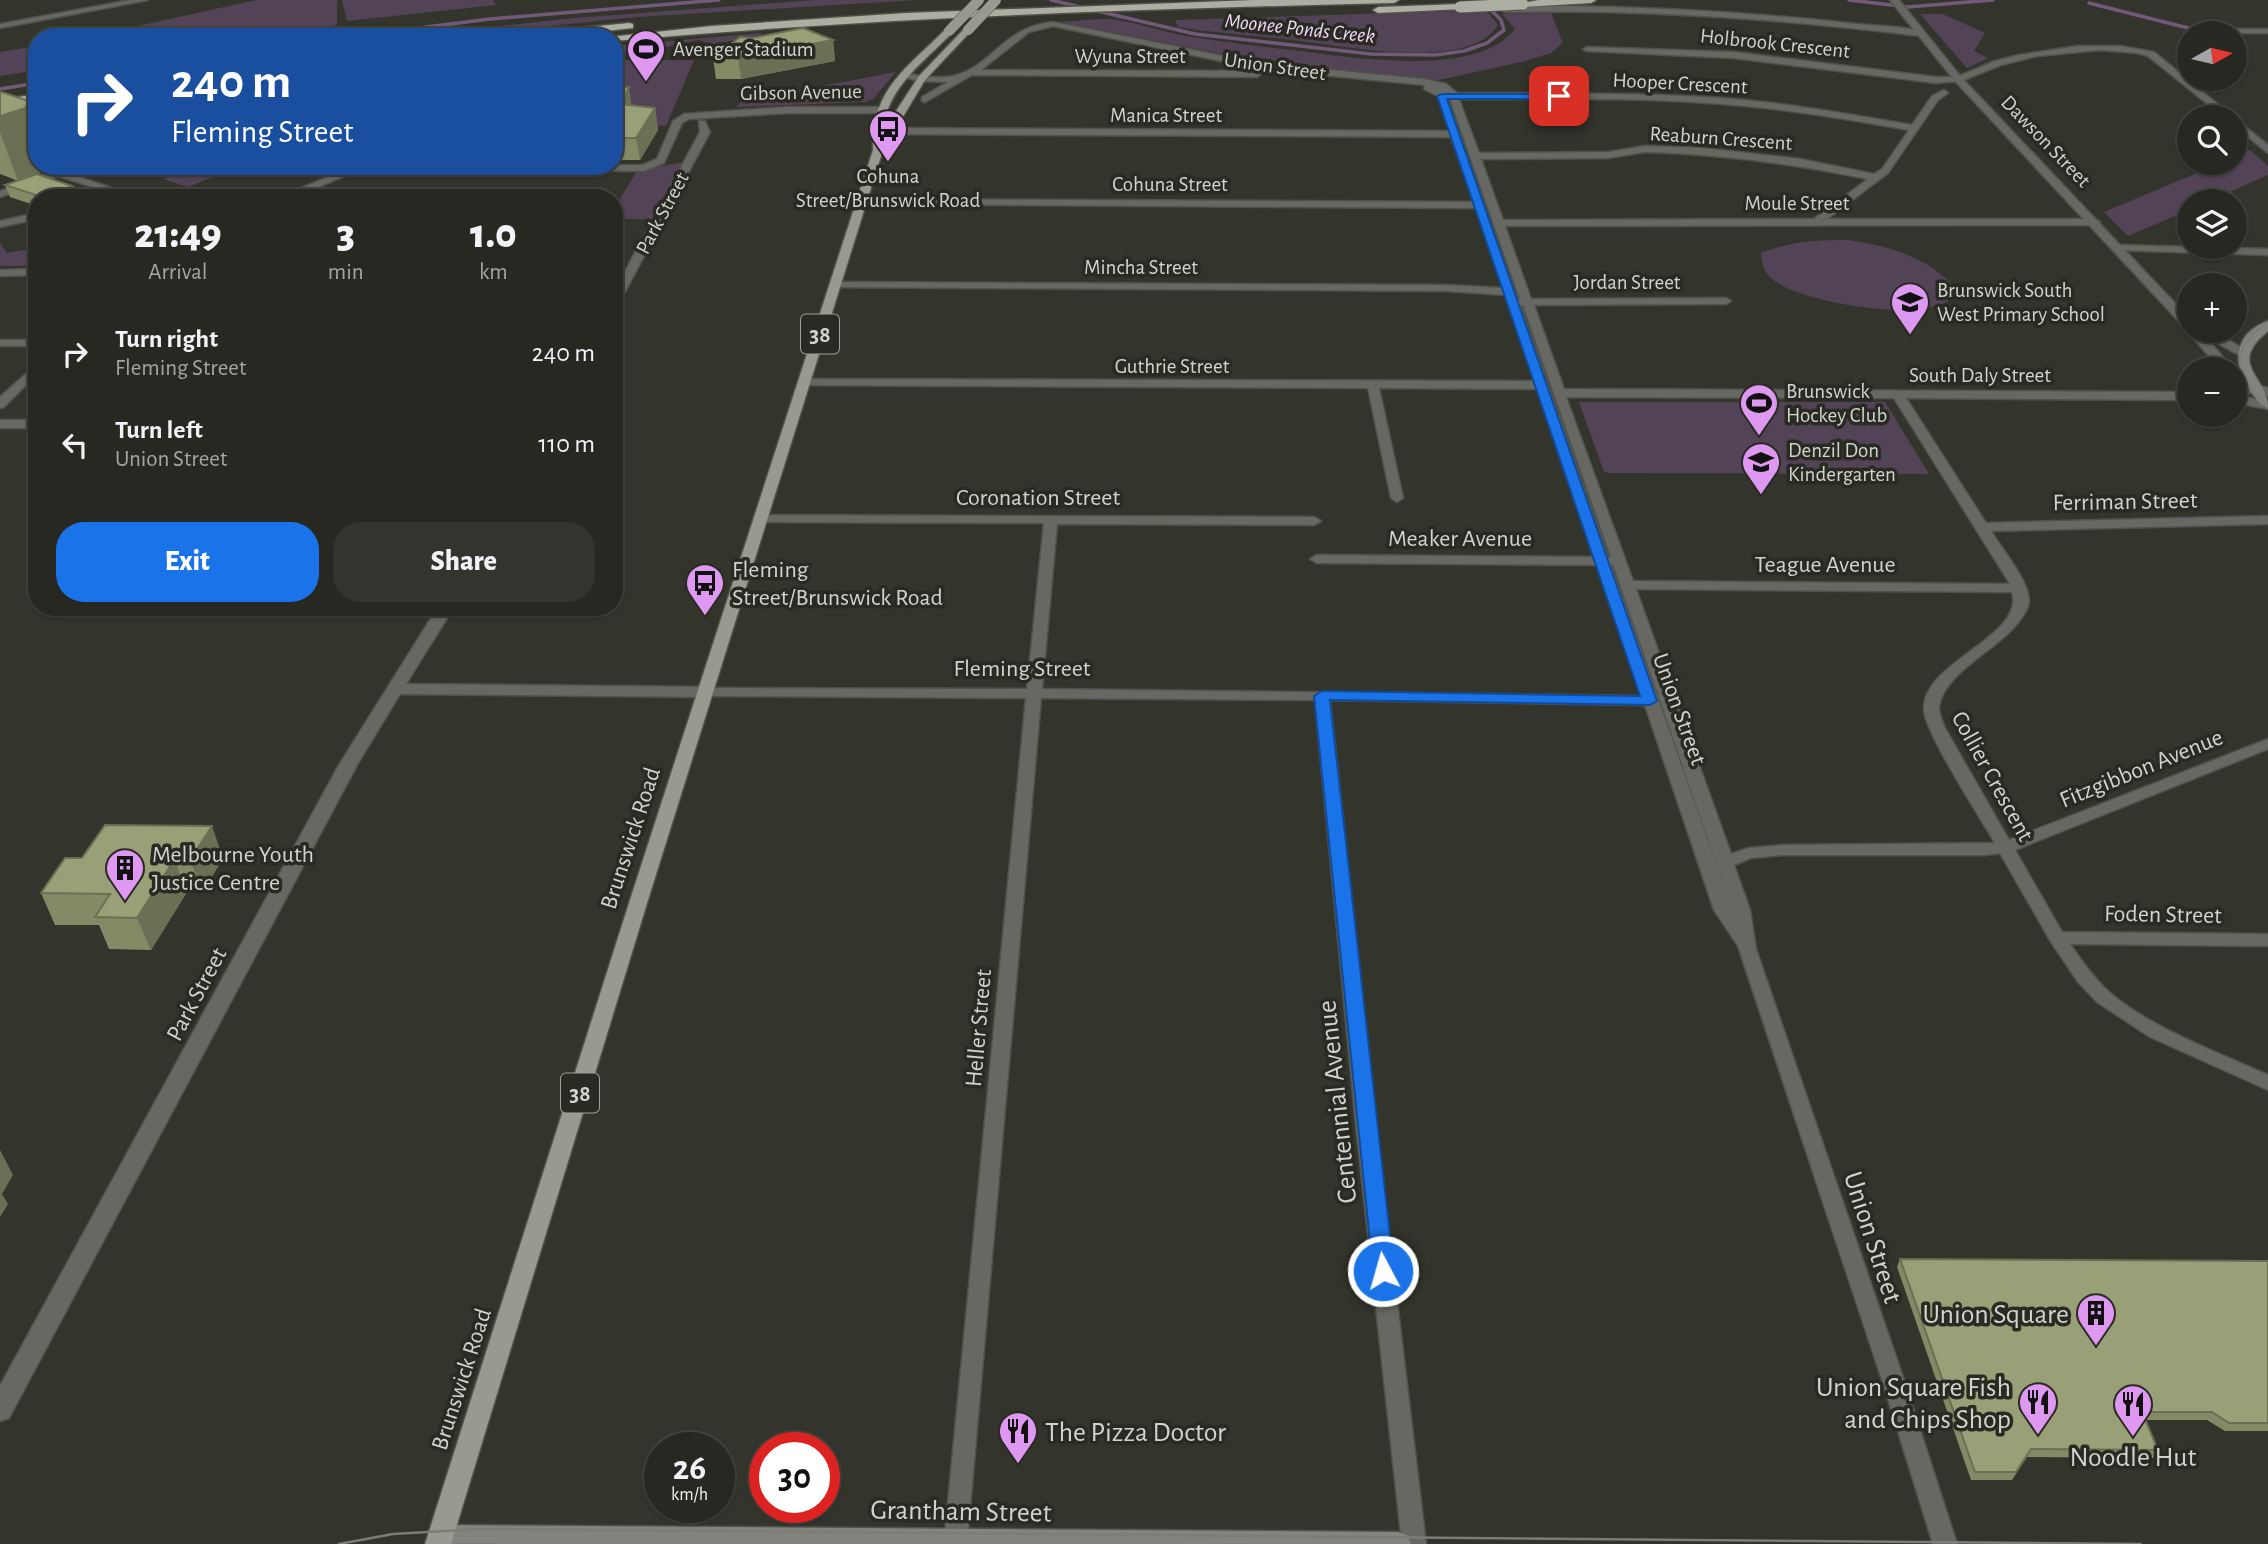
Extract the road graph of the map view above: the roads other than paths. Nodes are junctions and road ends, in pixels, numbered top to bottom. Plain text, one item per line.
1 (144, 0) edge
2 (979, 0) edge
3 (996, 0) edge
4 (1082, 0) edge
5 (1394, 0) edge
6 (1495, 0) edge
7 (1591, 0) edge
8 (1894, 0) edge
9 (965, 15) junction
10 (974, 24) junction
11 (0, 26) edge
12 (619, 28) edge
13 (2247, 31) edge
14 (2268, 31) edge
15 (1921, 34) junction
16 (623, 37) edge
17 (1587, 49) dead end
18 (996, 52) junction
19 (1304, 71) junction
20 (971, 72) junction
21 (956, 75) junction
22 (924, 77) junction
23 (901, 78) junction
24 (1958, 79) junction
25 (1944, 93) dead end
26 (1448, 96) junction
27 (28, 99) edge
28 (925, 99) dead end
29 (0, 104) edge
30 (2214, 105) edge
31 (28, 106) edge
32 (881, 110) junction
33 (900, 110) junction
34 (0, 111) edge
35 (702, 118) junction
36 (1914, 128) junction
37 (878, 131) junction
38 (890, 131) junction
39 (2247, 132) edge
40 (1455, 134) junction
41 (878, 150) junction
42 (2268, 150) edge
43 (1476, 156) junction
44 (623, 167) edge
45 (1475, 172) junction
46 (52, 175) edge
47 (64, 175) edge
48 (340, 175) edge
49 (1878, 178) junction
50 (0, 184) edge
51 (14, 189) junction
52 (109, 189) edge
53 (306, 189) edge
54 (0, 194) edge
55 (861, 202) junction
56 (1479, 205) junction
57 (28, 218) edge
58 (2095, 222) junction
59 (1500, 223) junction
60 (1816, 223) junction
61 (0, 224) edge
62 (2122, 251) junction
63 (2268, 252) edge
64 (28, 272) edge
65 (0, 273) edge
66 (835, 285) junction
67 (623, 286) edge
68 (1509, 293) junction
69 (1726, 301) dead end
70 (1528, 302) junction
71 (2174, 306) junction
72 (2177, 309) edge
73 (2177, 310) edge
74 (2268, 326) edge
75 (0, 343) edge
76 (28, 343) edge
77 (2204, 343) edge
78 (2226, 343) edge
79 (2243, 352) junction
80 (2217, 357) edge
81 (28, 376) edge
82 (804, 383) junction
83 (2247, 383) edge
84 (1541, 385) junction
85 (1373, 386) junction
86 (2252, 386) junction
87 (2247, 388) edge
88 (2268, 392) edge
89 (1560, 393) junction
90 (1897, 394) junction
91 (2177, 396) edge
92 (2247, 401) edge
93 (0, 404) edge
94 (2268, 405) edge
95 (0, 424) edge
96 (28, 424) edge
97 (1397, 498) dead end
98 (762, 518) junction
99 (1051, 520) junction
100 (2268, 520) edge
101 (1314, 521) dead end
102 (1982, 527) junction
103 (1317, 559) dead end
104 (1601, 561) junction
105 (1621, 561) junction
106 (1629, 585) junction
107 (2020, 588) junction
108 (440, 616) edge
109 (394, 689) junction
110 (707, 692) junction
111 (1035, 693) junction
112 (1322, 696) junction
113 (1650, 701) junction
114 (2268, 744) edge
115 (1720, 844) junction
116 (2006, 847) junction
117 (1782, 849) junction
118 (1725, 862) junction
119 (2057, 938) junction
120 (2268, 940) edge
121 (1747, 949) junction
122 (2268, 1083) edge
123 (0, 1410) edge
124 (439, 1540) edge
125 (955, 1542) junction
126 (1398, 1544) edge
127 (1414, 1544) edge
128 (1945, 1544) edge

1 - 11 street
2 - 9 main road, 38, bridge
3 - 10 main road, 38, bridge
4 - 12 highway
5 - 16 highway
6 - 15 street
7 - 10 highway, bridge
8 - 15 street, Dawson Street
9 - 10 main road, bridge
9 - 23 main road, 38, bridge
10 - 22 main road, 38
13 - 14 street
15 - 24 street, Dawson Street
17 - 24 street, Holbrook Crescent
18 - 19 street, Union Street
18 - 20 street
18 - 21 street
19 - 20 street, Wyuna Street
19 - 26 street, Union Street
20 - 21 street, Wyuna Street
21 - 22 street
21 - 28 street
22 - 23 street
22 - 33 main road, Brunswick Road / 38
23 - 32 main road, Brunswick Road / 38
24 - 30 street
24 - 58 street, Dawson Street
25 - 36 street
26 - 36 street, Hooper Crescent
26 - 40 street, Union Street
26 - 43 street, Union Street
27 - 29 highway
31 - 34 highway
32 - 33 main road, Gibson Avenue
32 - 35 street, Gibson Avenue
32 - 37 main road, Brunswick Road / 38
33 - 38 main road, Brunswick Road / 38
35 - 44 street
35 - 67 street, Park Street
36 - 49 street
37 - 38 street, Manica Street
37 - 41 main road, Brunswick Road / 38
38 - 40 street, Manica Street
38 - 41 main road, Brunswick Road / 38
39 - 42 street
40 - 45 street, Union Street
41 - 55 main road, Brunswick Road / 38
43 - 45 street, Union Street
43 - 49 street, Reaburn Crescent
45 - 56 street, Union Street
45 - 59 street, Union Street
46 - 51 street
47 - 52 street
48 - 53 street
49 - 60 street
50 - 51 street
51 - 54 street
55 - 56 street, Cohuna Street
55 - 66 main road, Brunswick Road / 38
56 - 68 street, Union Street
57 - 61 street
58 - 60 street, Moule Street
58 - 62 street, Dawson Street
59 - 60 street, Moule Street
59 - 70 street, Union Street
62 - 63 street
62 - 71 street, Dawson Street
64 - 65 street
66 - 68 street, Mincha Street
66 - 82 main road, Brunswick Road / 38
68 - 70 street
68 - 84 street, Union Street
69 - 70 street, Jordan Street
70 - 89 street, Union Street
71 - 72 street, Dawson Street
71 - 73 street, Dawson Street
74 - 79 main road
75 - 76 street
77 - 80 street
78 - 79 street
79 - 86 main road
81 - 93 street
82 - 85 street, Guthrie Street
82 - 98 main road, Brunswick Road / 38
83 - 86 street
84 - 85 street, Guthrie Street
84 - 104 street, Union Street
85 - 97 street
86 - 87 street
86 - 88 street
86 - 94 main road
89 - 90 street, South Daly Street
89 - 105 street, Union Street
90 - 91 street, South Daly Street
90 - 102 street
92 - 94 street
95 - 96 street
98 - 99 street, Coronation Street
98 - 110 main road, Brunswick Road / 38
99 - 101 street, Coronation Street
99 - 111 street, Heller Street
100 - 102 street, Ferriman Street
102 - 107 street
103 - 104 street, Meaker Avenue
104 - 105 street
104 - 113 street, Union Street
105 - 106 street, Union Street
106 - 107 street, Teague Avenue
106 - 115 street, Union Street
107 - 116 street, Collier Crescent
108 - 109 street, Park Street
109 - 110 street, Fleming Street
109 - 123 street, Park Street
110 - 111 street, Fleming Street
110 - 124 main road, Brunswick Road / 38
111 - 112 street, Fleming Street
111 - 125 street, Heller Street
112 - 113 street, Fleming Street
112 - 127 street, Centennial Avenue
113 - 121 street, Union Street
114 - 116 street, Fitzgibbon Avenue
115 - 117 street, Fitzgibbon Avenue
115 - 118 street, Union Street
116 - 117 street, Fitzgibbon Avenue
116 - 119 street, Collier Crescent
117 - 118 street, Fitzgibbon Avenue
118 - 121 street, Union Street
119 - 120 street, Foden Street
119 - 122 street, Collier Crescent
121 - 128 street, Union Street
124 - 125 main road, Grantham Street
125 - 126 main road, Grantham Street

